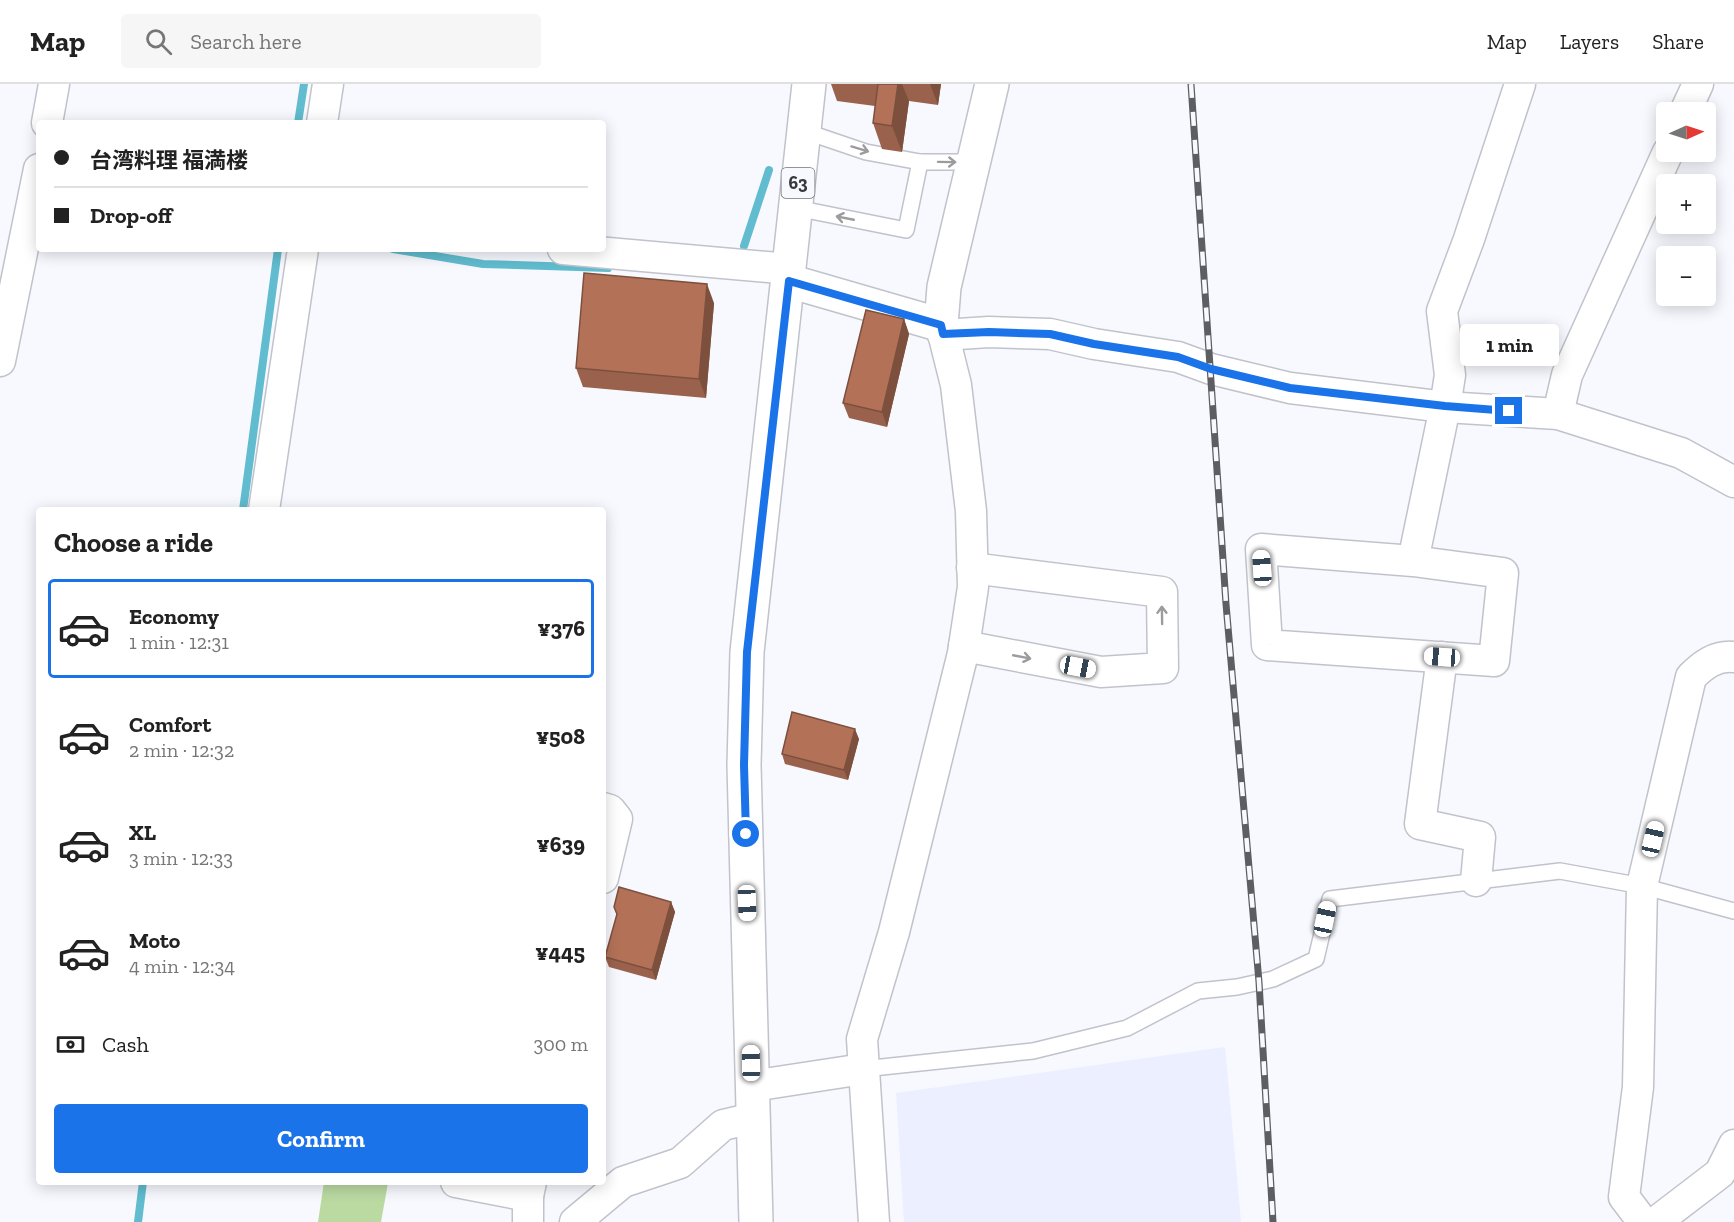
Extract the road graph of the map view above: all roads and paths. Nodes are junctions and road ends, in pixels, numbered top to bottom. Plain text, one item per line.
1 (54, 84) edge
2 (328, 84) edge
3 (809, 84) edge
4 (992, 84) edge
5 (1520, 84) edge
6 (1698, 84) edge
7 (1690, 102) edge
8 (48, 120) edge
9 (322, 120) edge
10 (804, 131) junction
11 (920, 162) junction
12 (974, 162) junction
13 (1663, 162) edge
14 (36, 187) edge
15 (796, 208) junction
16 (303, 252) edge
17 (589, 252) edge
18 (789, 275) junction
19 (942, 330) junction
20 (0, 361) edge
21 (1445, 406) junction
22 (1558, 414) junction
23 (1734, 482) edge
24 (264, 507) edge
25 (1413, 561) junction
26 (972, 568) junction
27 (964, 646) junction
28 (1442, 657) junction
29 (1734, 657) edge
30 (606, 809) edge
31 (606, 865) edge
32 (1476, 881) junction
33 (1642, 886) junction
34 (1734, 911) edge
35 (863, 1069) junction
36 (752, 1102) junction
37 (1734, 1145) edge
38 (1727, 1174) edge
39 (468, 1185) edge
40 (529, 1200) edge
41 (575, 1222) edge
42 (756, 1222) edge
43 (874, 1222) edge
44 (1643, 1222) edge
45 (1656, 1222) edge

1 - 8 street
2 - 9 street
3 - 10 main road, 63
4 - 12 main road
5 - 21 street
6 - 7 street
10 -> 11 lane
10 - 15 main road, 63
11 -> 12 lane
11 -> 15 lane
12 - 19 main road
13 - 22 street
14 - 20 street
15 - 18 main road, 63
16 - 24 street
17 - 18 street
18 - 19 main road
18 - 36 main road, 63
19 - 21 street
19 - 26 street
21 - 22 street
21 - 25 street
22 - 23 street
25 - 28 street
25 - 28 street
26 - 27 street
27 -> 26 street
27 - 35 street
28 - 32 street
29 - 33 street
30 - 31 street
32 - 33 lane
32 - 35 lane
33 - 34 lane
33 - 44 street
35 - 36 street
35 - 43 street
36 - 41 street
36 - 42 main road, 63
37 - 38 street
38 - 45 street
39 - 40 street

